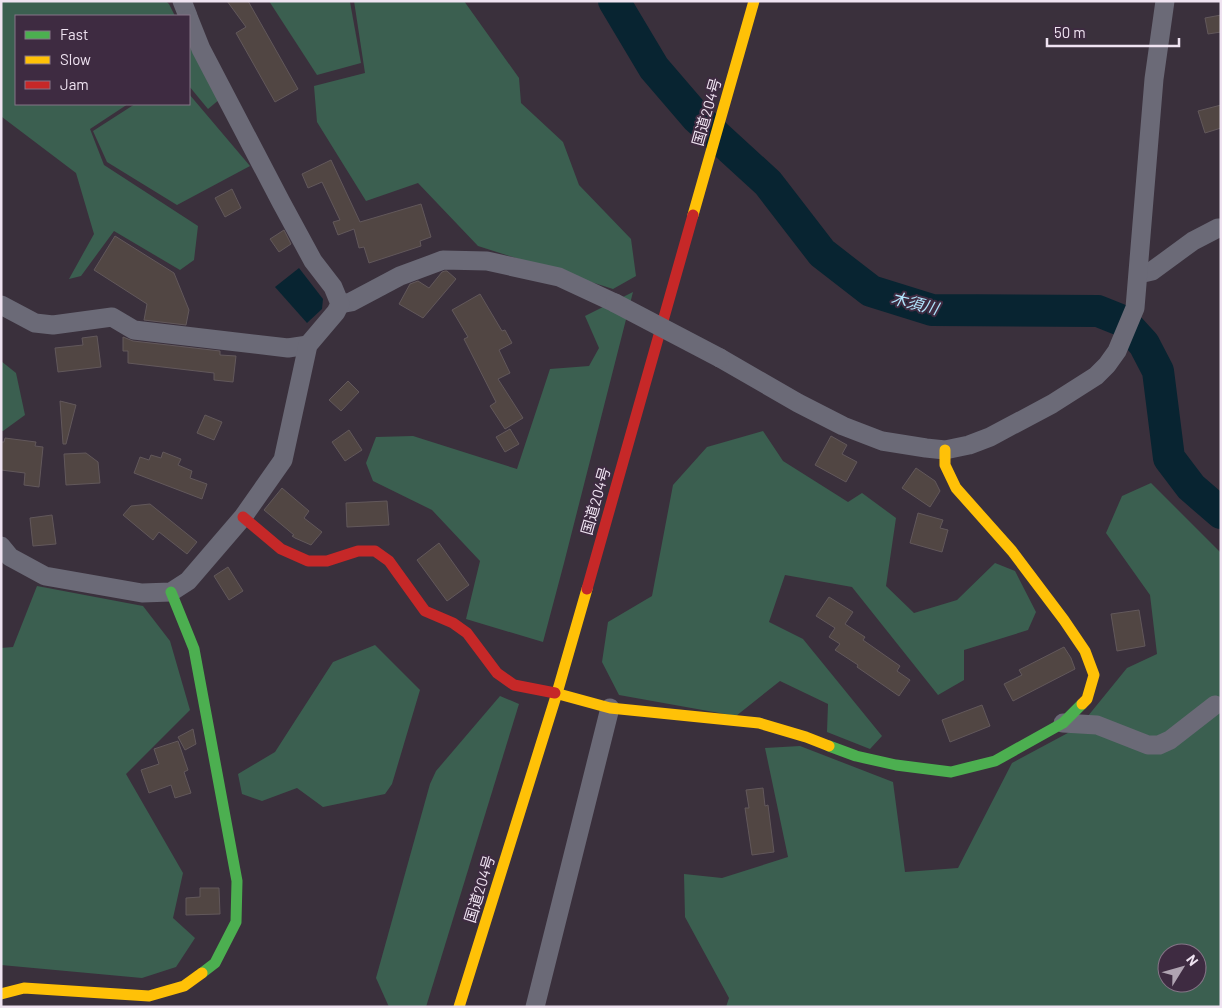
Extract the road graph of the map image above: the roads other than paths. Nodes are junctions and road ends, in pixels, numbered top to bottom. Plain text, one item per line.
1 (182, 1) edge
2 (754, 1) edge
3 (1164, 1) edge
4 (187, 15) edge
5 (190, 23) edge
6 (1221, 228) edge
7 (1139, 274) junction
8 (340, 304) junction
9 (1, 305) edge
10 (308, 345) junction
11 (945, 450) junction
12 (243, 517) junction
13 (1, 546) edge
14 (171, 592) junction
15 (557, 693) junction
16 (1215, 705) dead end
17 (610, 708) junction
18 (1063, 723) junction
19 (1, 994) edge
20 (459, 1007) edge
21 (535, 1007) edge

1 - 4 street
2 - 15 main road, 国道204号
3 - 7 street
5 - 8 street
6 - 7 street
7 - 11 street
8 - 10 street
8 - 11 street, bridge
9 - 10 street
10 - 12 street
11 - 18 main road
12 - 14 street
12 - 15 main road
13 - 14 street
14 - 19 main road
15 - 17 main road
15 - 20 main road, 国道204号
16 - 18 street
17 - 18 main road
17 - 21 street

